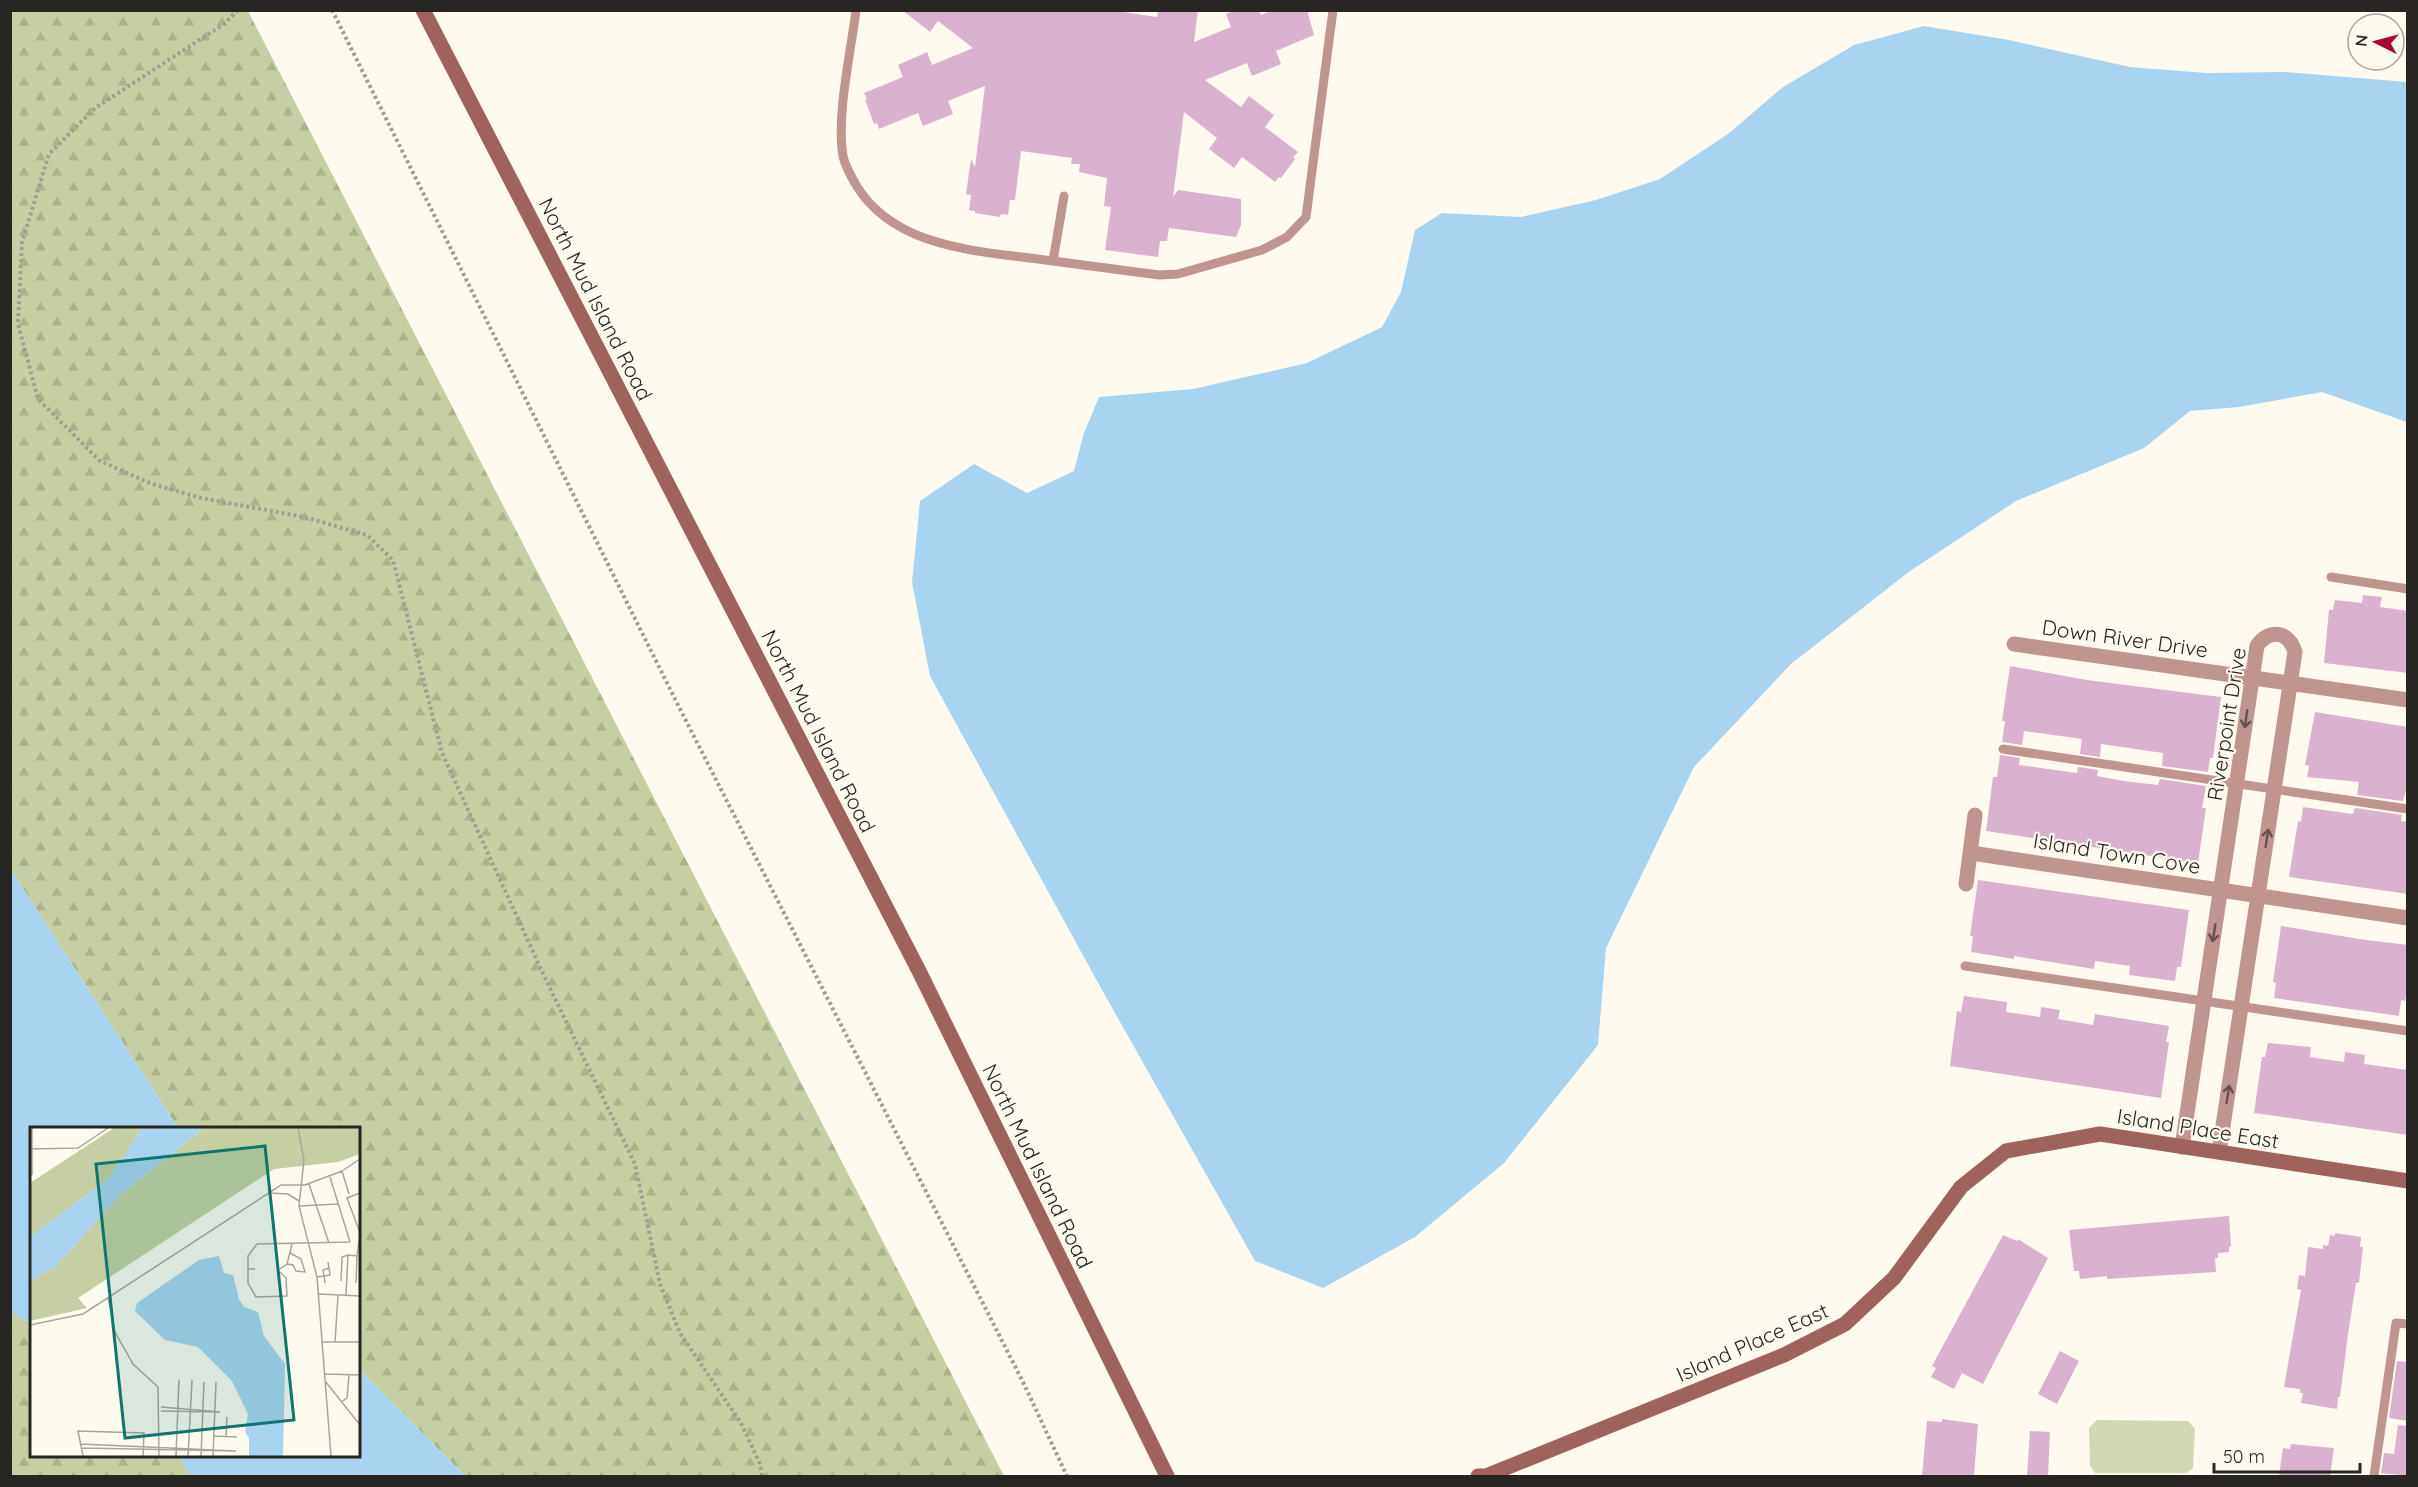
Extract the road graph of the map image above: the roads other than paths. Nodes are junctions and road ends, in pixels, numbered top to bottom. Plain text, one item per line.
1 (423, 10) edge
2 (856, 10) edge
3 (1333, 10) edge
4 (1064, 196) dead end
5 (1053, 261) junction
6 (2331, 577) dead end
7 (2408, 589) edge
8 (2014, 644) dead end
9 (2252, 677) junction
10 (2290, 683) junction
11 (2408, 700) edge
12 (2003, 749) dead end
13 (2236, 784) junction
14 (2274, 789) junction
15 (2408, 809) edge
16 (1975, 815) dead end
17 (1971, 853) junction
18 (1966, 884) dead end
19 (2221, 890) junction
20 (2258, 896) junction
21 (2408, 918) edge
22 (1965, 966) dead end
23 (2203, 1001) junction
24 (2241, 1007) junction
25 (2408, 1032) edge
26 (2182, 1147) junction
27 (2219, 1152) junction
28 (2408, 1181) edge
29 (2408, 1324) edge
30 (1167, 1476) edge
31 (1478, 1476) edge
32 (2374, 1476) edge

1 - 30 street, North Mud Island Road
2 - 5 lane
3 - 5 lane
4 - 5 lane
6 - 7 lane
8 - 9 street, Down River Drive
9 - 10 street, Down River Drive
9 - 10 street, Riverpoint Drive
9 -> 13 street, Riverpoint Drive
10 - 11 street, Down River Drive
10 - 14 street, Riverpoint Drive
12 - 13 lane
13 - 14 lane
13 - 19 street, Riverpoint Drive
14 - 15 lane
20 -> 14 street, Riverpoint Drive
16 - 17 street
17 - 18 street
17 - 19 street, Island Town Cove
19 - 20 street, Island Town Cove
19 -> 23 street, Riverpoint Drive
20 - 21 street, Island Town Cove
20 - 24 street, Riverpoint Drive
22 - 23 lane
23 - 24 lane
23 - 26 street, Riverpoint Drive
24 - 25 lane
27 -> 24 street, Riverpoint Drive
26 - 27 street, Island Place East
26 - 31 street, Island Place East
27 - 28 street, Island Place East
29 - 32 lane

